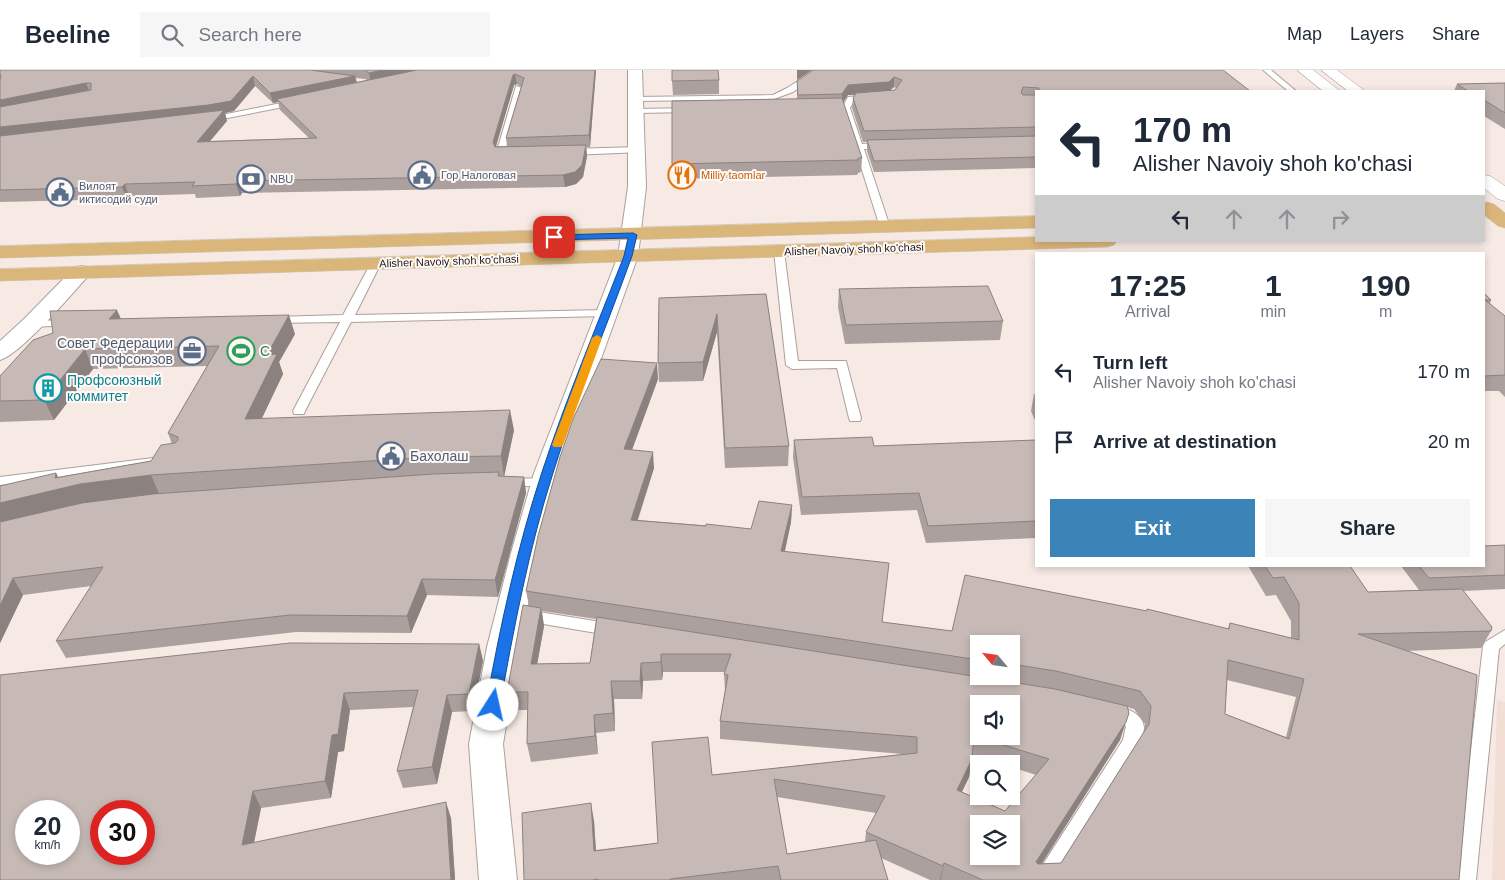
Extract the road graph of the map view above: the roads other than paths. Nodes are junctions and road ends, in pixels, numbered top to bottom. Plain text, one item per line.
1 (635, 70) edge
2 (1267, 70) edge
3 (1304, 70) edge
4 (1328, 70) edge
5 (818, 71) edge
6 (519, 88) edge
7 (1291, 90) edge
8 (1331, 90) edge
9 (1356, 90) edge
10 (877, 97) edge
11 (304, 100) edge
12 (636, 105) junction
13 (816, 108) edge
14 (846, 108) junction
15 (696, 110) edge
16 (194, 122) edge
17 (858, 146) junction
18 (898, 146) edge
19 (639, 150) junction
20 (559, 152) edge
21 (520, 154) edge
22 (1485, 181) edge
23 (1505, 194) edge
24 (1490, 208) edge
25 (1035, 222) edge
26 (1505, 222) edge
27 (886, 227) junction
28 (1505, 229) edge
29 (1485, 230) edge
30 (1075, 242) edge
31 (630, 245) junction
32 (779, 251) junction
33 (0, 252) edge
34 (376, 263) junction
35 (80, 272) junction
36 (0, 275) edge
37 (606, 312) junction
38 (347, 319) junction
39 (259, 320) edge
40 (82, 323) edge
41 (32, 324) junction
42 (0, 353) edge
43 (299, 411) dead end
44 (855, 418) dead end
45 (168, 460) edge
46 (0, 481) edge
47 (545, 482) junction
48 (496, 483) edge
49 (512, 614) junction
50 (630, 632) edge
51 (1505, 636) edge
52 (1096, 708) edge
53 (498, 880) edge
54 (1043, 880) edge
55 (1466, 880) edge

1 - 12 street
2 - 7 lane
3 - 8 main road
4 - 9 main road
5 - 12 lane
6 - 21 lane
10 - 14 lane
11 - 16 lane
12 - 15 lane
12 - 19 street
13 - 14 lane
14 - 17 lane
17 - 18 lane
17 - 27 lane
19 - 20 lane
19 - 31 street
22 - 23 main road
24 - 26 main road
25 - 27 main road, Alisher Navoiy shoh ko'chasi
27 - 31 main road, Alisher Navoiy shoh ko'chasi
28 - 29 main road
30 - 32 main road, Alisher Navoiy shoh ko'chasi
31 - 32 main road, Alisher Navoiy shoh ko'chasi
31 - 33 main road, Alisher Navoiy shoh ko'chasi
31 - 34 main road, Alisher Navoiy shoh ko'chasi
31 - 37 street
32 - 44 lane
34 - 35 main road, Alisher Navoiy shoh ko'chasi
34 - 38 lane
35 - 36 main road, Alisher Navoiy shoh ko'chasi
35 - 41 street
37 - 38 lane
37 - 47 street
38 - 39 lane
38 - 43 lane
40 - 41 lane
41 - 42 street
45 - 46 lane
47 - 48 lane
47 - 49 street
49 - 50 lane
49 - 53 street
51 - 55 lane
52 - 54 lane

